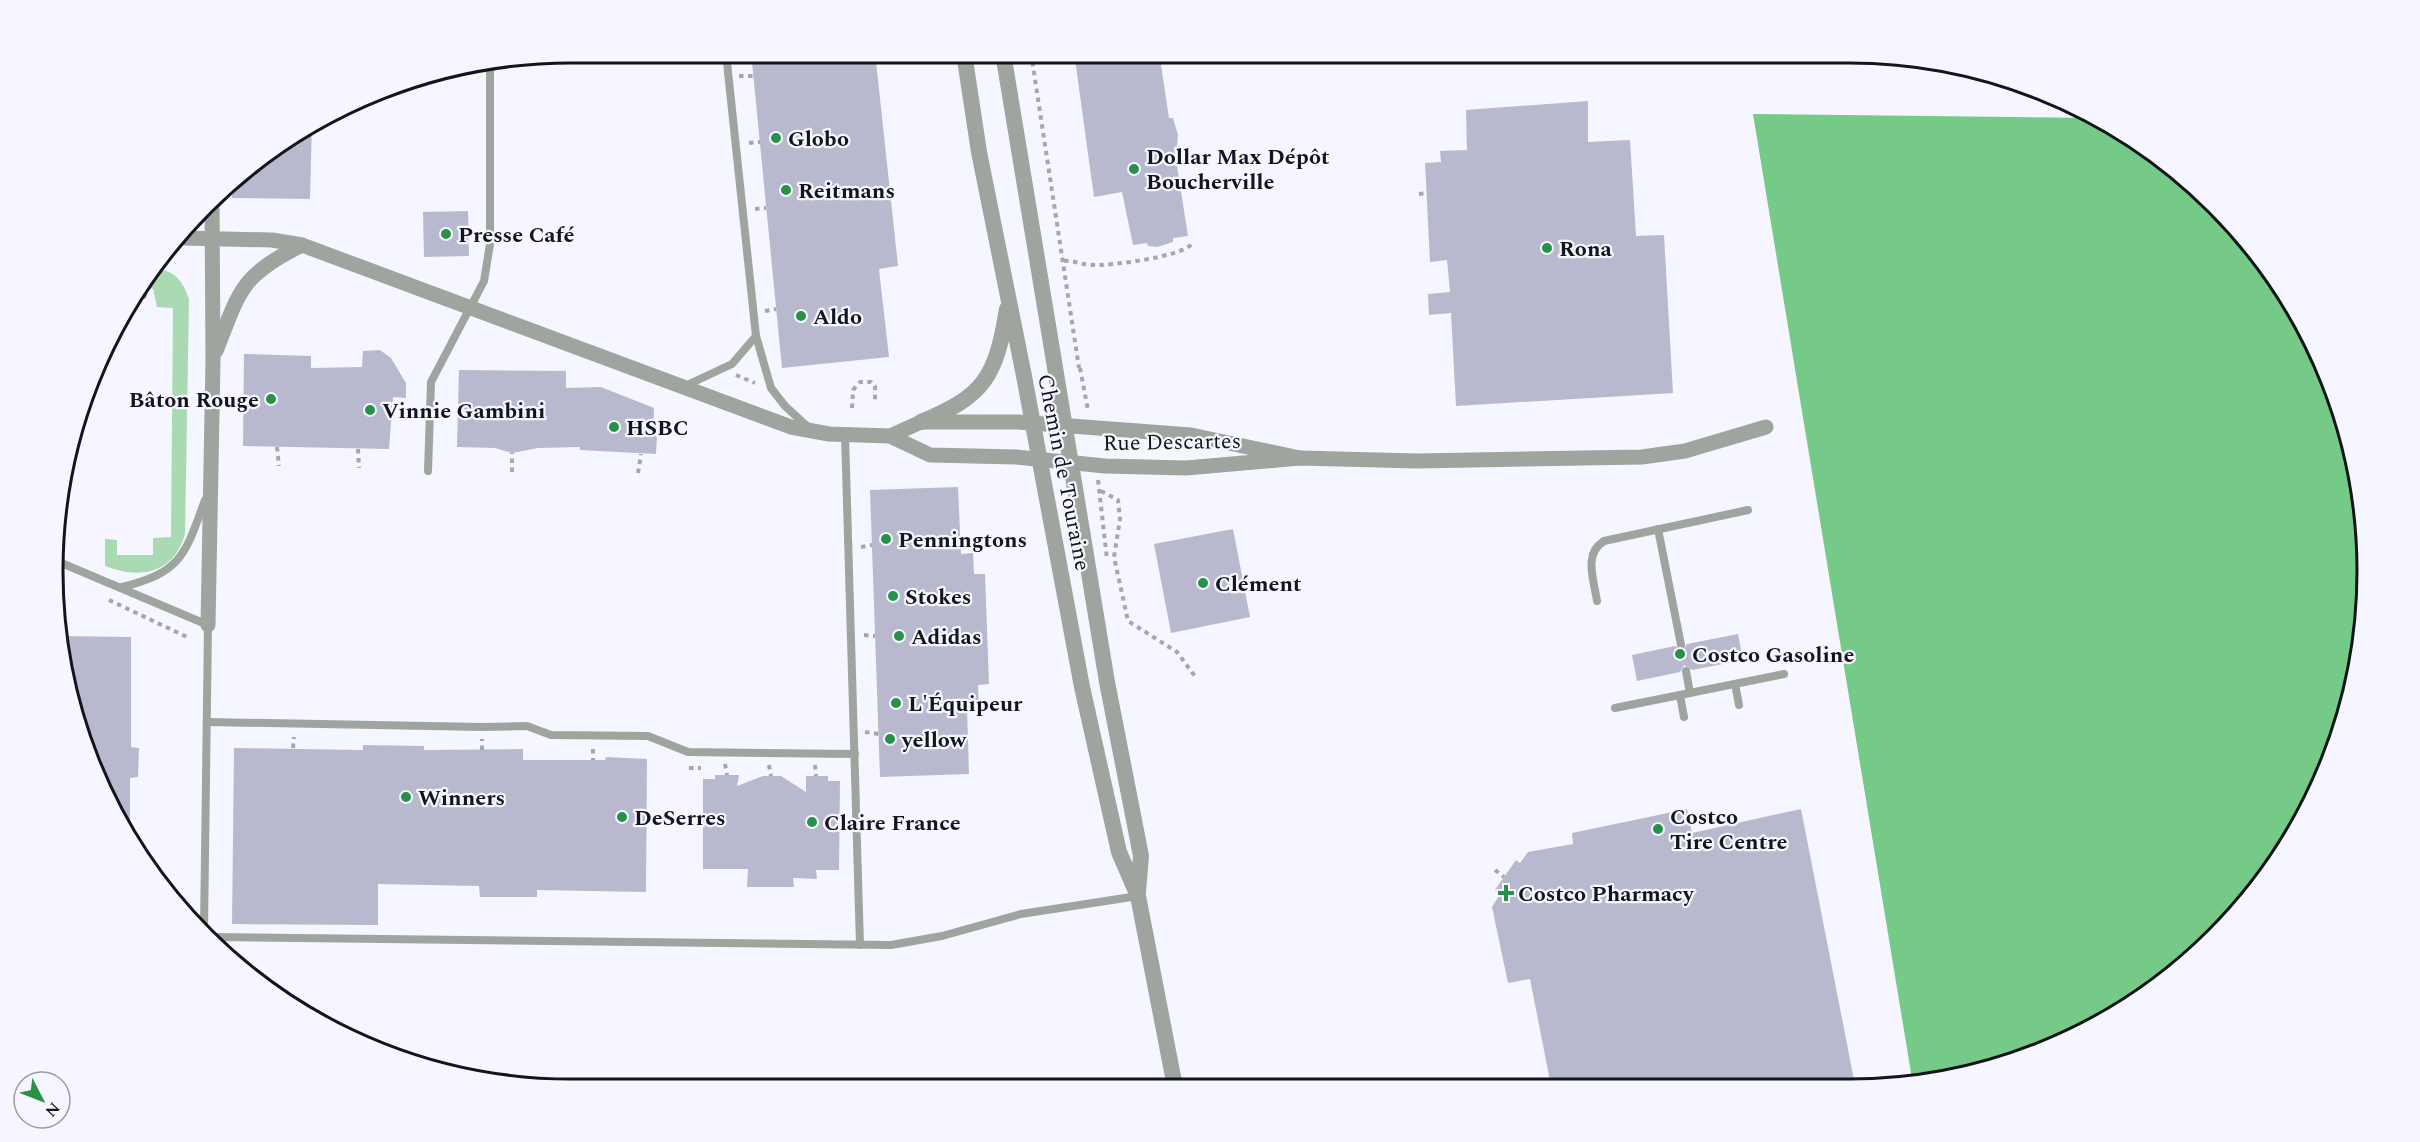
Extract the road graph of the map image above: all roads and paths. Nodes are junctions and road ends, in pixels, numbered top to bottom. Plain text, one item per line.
1 (727, 63) edge
2 (966, 63) edge
3 (1005, 63) edge
4 (1033, 63) edge
5 (490, 70) edge
6 (1427, 193) dead end
7 (1419, 194) dead end
8 (212, 212) edge
9 (187, 238) edge
10 (212, 238) junction
11 (1192, 244) dead end
12 (302, 246) junction
13 (1064, 261) junction
14 (1009, 300) junction
15 (470, 309) junction
16 (756, 336) junction
17 (213, 360) junction
18 (1073, 371) dead end
19 (732, 373) dead end
20 (755, 383) dead end
21 (683, 387) junction
22 (875, 400) dead end
23 (852, 408) dead end
24 (921, 422) junction
25 (1034, 424) junction
26 (1064, 426) junction
27 (1766, 427) dead end
28 (813, 432) junction
29 (845, 435) junction
30 (890, 436) junction
31 (277, 447) dead end
32 (358, 449) dead end
33 (512, 453) dead end
34 (641, 454) dead end
35 (1300, 458) junction
36 (1040, 459) junction
37 (1071, 462) junction
38 (279, 466) dead end
39 (359, 468) dead end
40 (428, 471) dead end
41 (512, 472) dead end
42 (638, 474) dead end
43 (210, 489) junction
44 (1100, 490) dead end
45 (1749, 510) dead end
46 (1658, 529) junction
47 (63, 564) edge
48 (122, 587) junction
49 (1597, 601) dead end
50 (208, 625) junction
51 (1681, 645) dead end
52 (1686, 671) dead end
53 (1784, 674) dead end
54 (1197, 679) dead end
55 (1735, 684) junction
56 (1690, 693) junction
57 (1680, 695) junction
58 (1738, 705) dead end
59 (1615, 708) dead end
60 (1684, 717) dead end
61 (208, 722) junction
62 (855, 754) junction
63 (689, 768) dead end
64 (707, 768) dead end
65 (725, 768) dead end
66 (769, 768) dead end
67 (815, 768) dead end
68 (727, 775) dead end
69 (771, 776) dead end
70 (816, 776) dead end
71 (1495, 870) dead end
72 (1504, 877) dead end
73 (1138, 896) junction
74 (204, 922) edge
75 (219, 937) edge
76 (860, 945) junction
77 (1173, 1079) edge

1 - 16 lane
2 - 14 street, Chemin de Touraine
3 - 26 street, Chemin de Touraine
4 - 13 path, Chemin de Touraine
5 - 15 lane
6 - 7 path
8 - 10 street
9 - 10 street
10 - 12 street
10 - 17 street
11 - 13 path
12 - 15 street
12 - 17 street
13 - 18 path, Chemin de Touraine
14 - 24 street
14 - 25 street, Chemin de Touraine
15 - 21 street
15 - 40 lane
16 - 21 lane
16 - 28 lane
17 - 43 street
19 - 20 path
21 - 28 street
22 - 23 path
24 - 25 street, Rue Descartes
24 - 30 street, Rue Descartes
25 - 26 street, Rue Descartes
25 - 36 street, Chemin de Touraine
26 - 35 street, Rue Descartes
26 - 37 street, Chemin de Touraine
27 - 35 street, Rue Descartes
28 - 29 street
29 - 30 street
29 - 62 lane
30 - 36 street, Rue Descartes
31 - 38 path
32 - 39 path
33 - 41 path
34 - 42 path
35 - 37 street, Rue Descartes
36 - 37 street, Rue Descartes
36 - 73 street, Chemin de Touraine
37 - 73 street, Chemin de Touraine
43 - 48 lane
43 - 50 street
44 - 54 path
45 - 46 lane
46 - 49 lane
46 - 51 lane
47 - 48 lane
48 - 50 lane
50 - 61 lane
52 - 56 lane
53 - 55 lane
55 - 56 lane
55 - 58 lane
56 - 57 lane
57 - 59 lane
57 - 60 lane
61 - 62 lane
61 - 74 lane
62 - 76 lane
63 - 64 path
65 - 68 path
66 - 69 path
67 - 70 path
71 - 72 path
73 - 76 lane
73 - 77 street, Chemin de Touraine
75 - 76 lane

